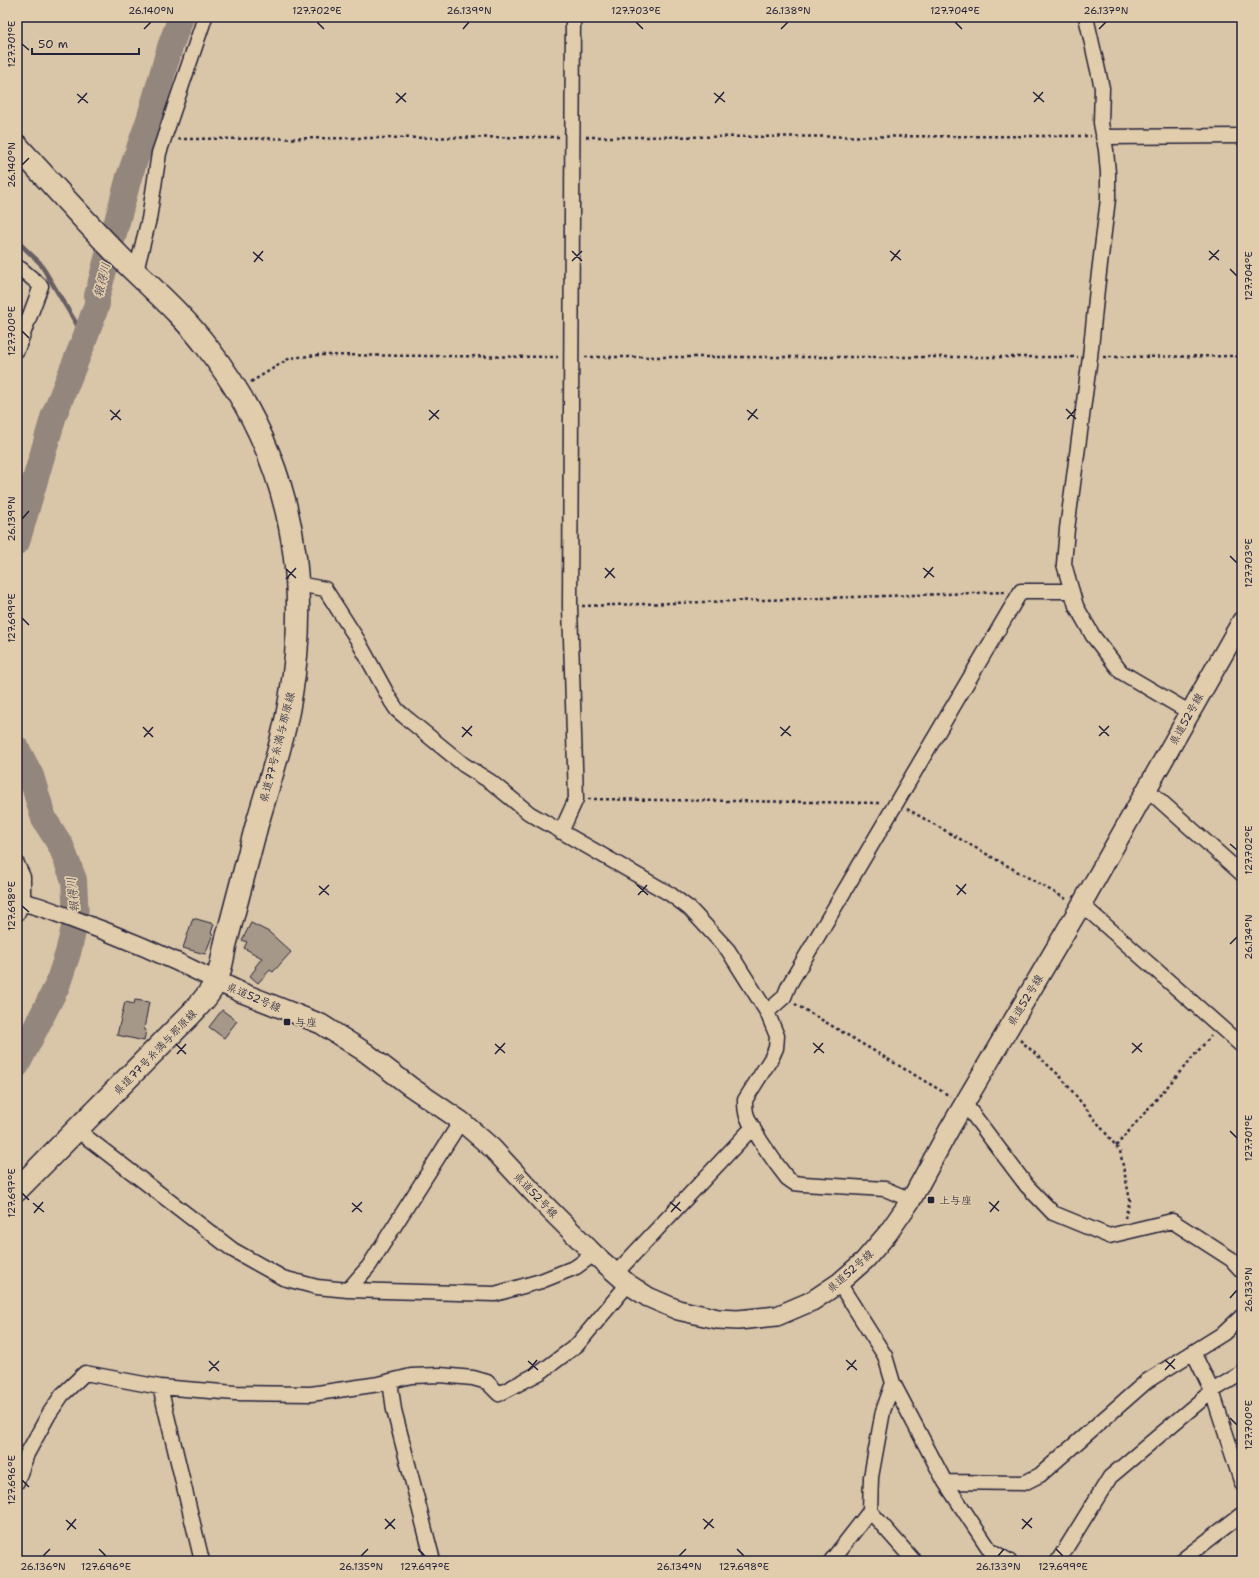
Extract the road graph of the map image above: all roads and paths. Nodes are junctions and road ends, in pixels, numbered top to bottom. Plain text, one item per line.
1 (18, 17) edge
2 (205, 17) edge
3 (573, 17) edge
4 (1086, 17) edge
5 (17, 22) edge
6 (1242, 136) edge
7 (573, 137) junction
8 (1103, 137) junction
9 (164, 139) junction
10 (17, 146) edge
11 (129, 266) junction
12 (17, 267) edge
13 (17, 350) edge
14 (1242, 356) edge
15 (572, 357) junction
16 (1090, 357) junction
17 (237, 390) junction
18 (298, 584) junction
19 (1021, 591) junction
20 (1072, 591) junction
21 (570, 606) junction
22 (1242, 621) edge
23 (1189, 712) junction
24 (1147, 789) junction
25 (576, 798) junction
26 (896, 804) junction
27 (561, 832) junction
28 (17, 864) edge
29 (1242, 874) edge
30 (24, 906) edge
31 (1080, 907) junction
32 (216, 981) junction
33 (784, 998) junction
34 (767, 1012) junction
35 (1219, 1026) junction
36 (1008, 1029) junction
37 (1242, 1046) edge
38 (965, 1104) junction
39 (460, 1121) junction
40 (753, 1128) junction
41 (77, 1130) junction
42 (1116, 1146) junction
43 (17, 1190) edge
44 (911, 1200) junction
45 (1121, 1233) junction
46 (594, 1254) junction
47 (1242, 1271) edge
48 (622, 1278) junction
49 (839, 1283) junction
50 (348, 1290) junction
51 (1242, 1316) edge
52 (1193, 1352) junction
53 (1242, 1373) edge
54 (390, 1382) junction
55 (893, 1383) junction
56 (160, 1386) junction
57 (1212, 1391) junction
58 (22, 1455) edge
59 (17, 1482) edge
60 (945, 1482) junction
61 (1242, 1484) edge
62 (870, 1511) junction
63 (1242, 1514) edge
64 (202, 1561) edge
65 (433, 1561) edge
66 (831, 1561) edge
67 (914, 1561) edge
68 (1009, 1561) edge
69 (1058, 1561) edge
70 (1181, 1561) edge

1 - 5 path
2 - 9 street
3 - 7 street
4 - 8 street
6 - 8 street
7 - 8 path
7 - 9 path
7 - 15 street
8 - 16 street
9 - 11 street
10 - 11 main road, 県道77号糸満与那原線
11 - 17 main road, 県道77号糸満与那原線
12 - 13 street
14 - 16 path
15 - 16 path
15 - 17 path
15 - 21 street
16 - 20 street
17 - 18 main road, 県道77号糸満与那原線
18 - 27 street
18 - 32 main road, 県道77号糸満与那原線
19 - 20 street
19 - 21 path
19 - 26 street
20 - 23 street
21 - 25 street
22 - 23 main road, 県道52号線
23 - 24 main road, 県道52号線
24 - 29 street
24 - 31 main road, 県道52号線
25 - 26 path
25 - 27 street
26 - 31 path
26 - 33 street
27 - 34 street
28 - 30 street
30 - 32 street
31 - 35 street
31 - 36 main road, 県道52号線
32 - 39 main road, 県道52号線
32 - 41 main road, 県道77号糸満与那原線
33 - 34 street
33 - 38 path
34 - 40 street
35 - 37 street
35 - 42 path
36 - 38 main road, 県道52号線
36 - 42 path
38 - 44 main road, 県道52号線
38 - 45 street
39 - 46 main road, 県道52号線
39 - 50 street
40 - 44 street
40 - 48 street
41 - 43 main road, 県道77号糸満与那原線
41 - 50 street
42 - 45 path
44 - 49 main road, 県道52号線
45 - 47 street
46 - 48 main road, 県道52号線
46 - 50 street
48 - 49 main road, 県道52号線
48 - 54 street
49 - 55 street
51 - 52 street
52 - 57 street
52 - 60 street
53 - 57 street
54 - 56 street
54 - 65 street
55 - 60 street
55 - 62 street
56 - 58 street
56 - 64 street
57 - 61 street
57 - 69 street
58 - 59 street
60 - 68 street
62 - 66 street
62 - 67 street
63 - 70 street

